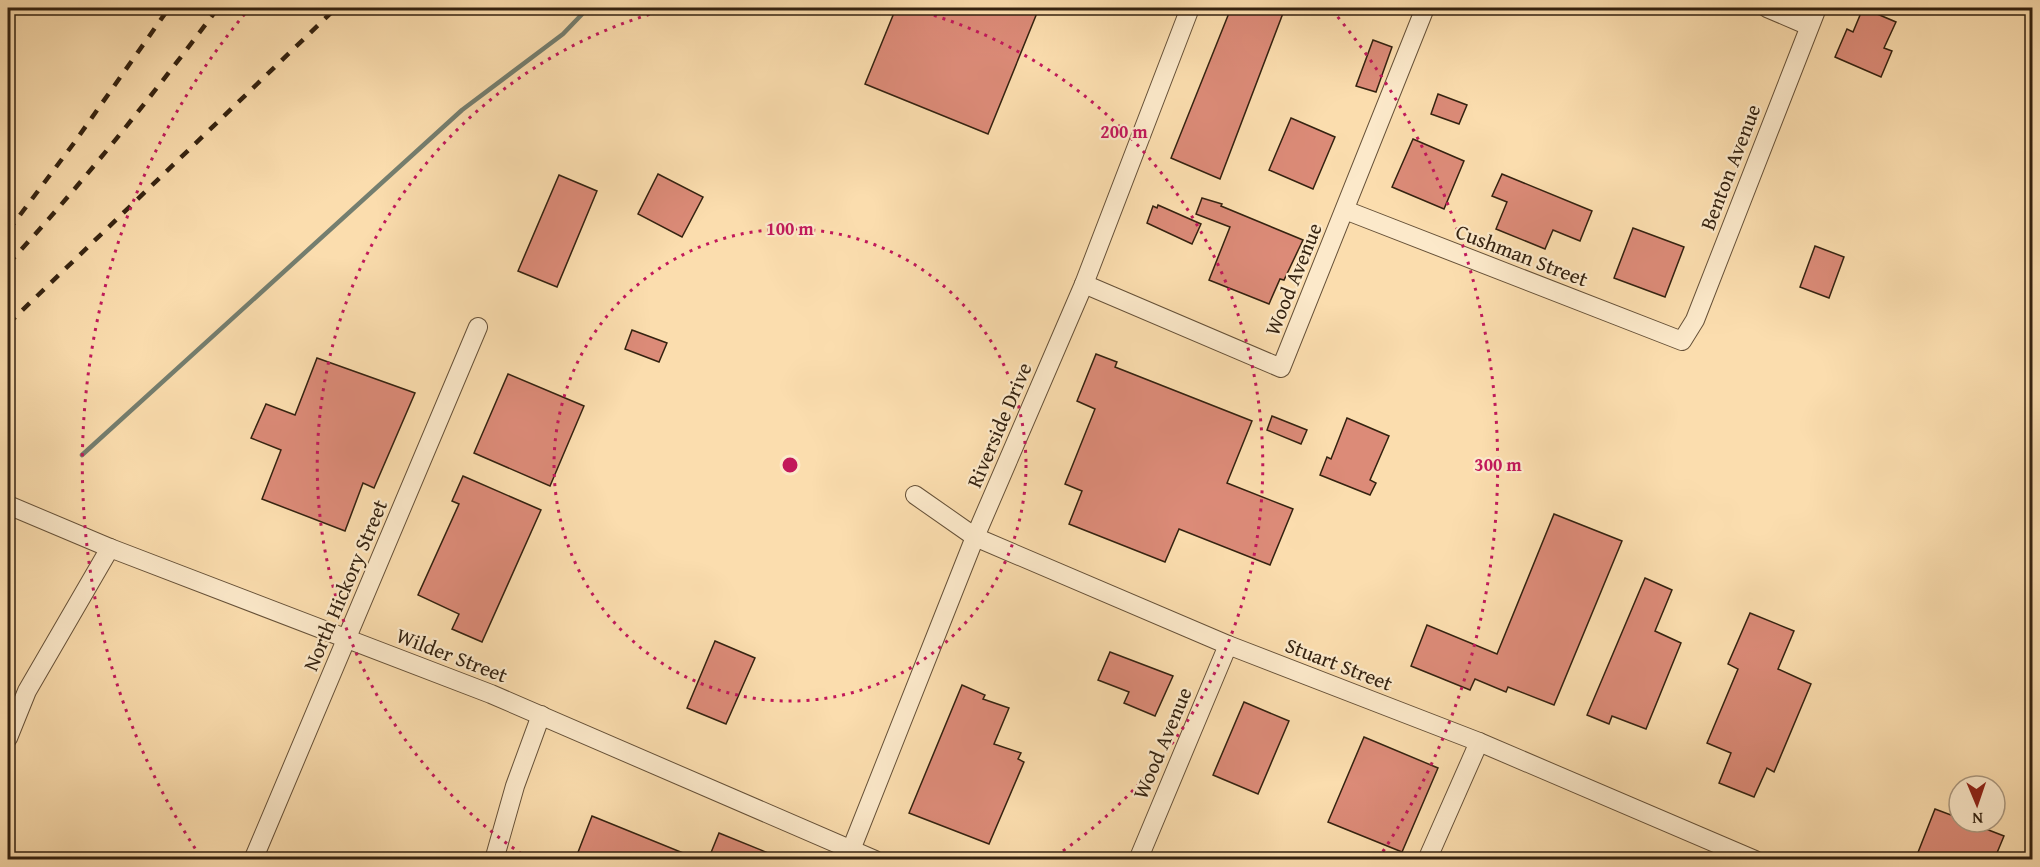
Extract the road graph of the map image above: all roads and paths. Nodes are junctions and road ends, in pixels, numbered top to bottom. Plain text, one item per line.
1 (1190, 8) edge
2 (1425, 8) edge
3 (1767, 8) edge
4 (1817, 8) edge
5 (1809, 26) junction
6 (1345, 210) junction
7 (1084, 284) junction
8 (478, 327) dead end
9 (1682, 341) joint
10 (915, 495) dead end
11 (12, 507) edge
12 (975, 537) junction
13 (110, 548) junction
14 (346, 639) junction
15 (1228, 645) junction
16 (541, 715) junction
17 (8, 738) edge
18 (1479, 742) junction
19 (849, 855) edge
20 (253, 860) edge
21 (495, 860) edge
22 (875, 860) edge
23 (1138, 860) edge
24 (1427, 860) edge
25 (1755, 860) edge

1 - 7 street, Riverside Drive
2 - 6 street, Wood Avenue
3 - 5 street
4 - 5 street, Benton Avenue
5 - 9 street, Benton Avenue
6 - 7 street, Wood Avenue
6 - 9 street, Cushman Street
7 - 12 street, Riverside Drive
8 - 14 street, North Hickory Street
10 - 12 street, Stuart Street
11 - 13 street, Wilder Street
12 - 15 street, Stuart Street
12 - 19 street, Riverside Drive
13 - 14 street, Wilder Street
13 - 17 street
14 - 16 street, Wilder Street
14 - 20 street, North Hickory Street
15 - 18 street, Stuart Street
15 - 23 street, Wood Avenue
16 - 19 street, Wilder Street
16 - 21 street
18 - 24 street
18 - 25 street, Stuart Street
19 - 22 street, Wilder Street

